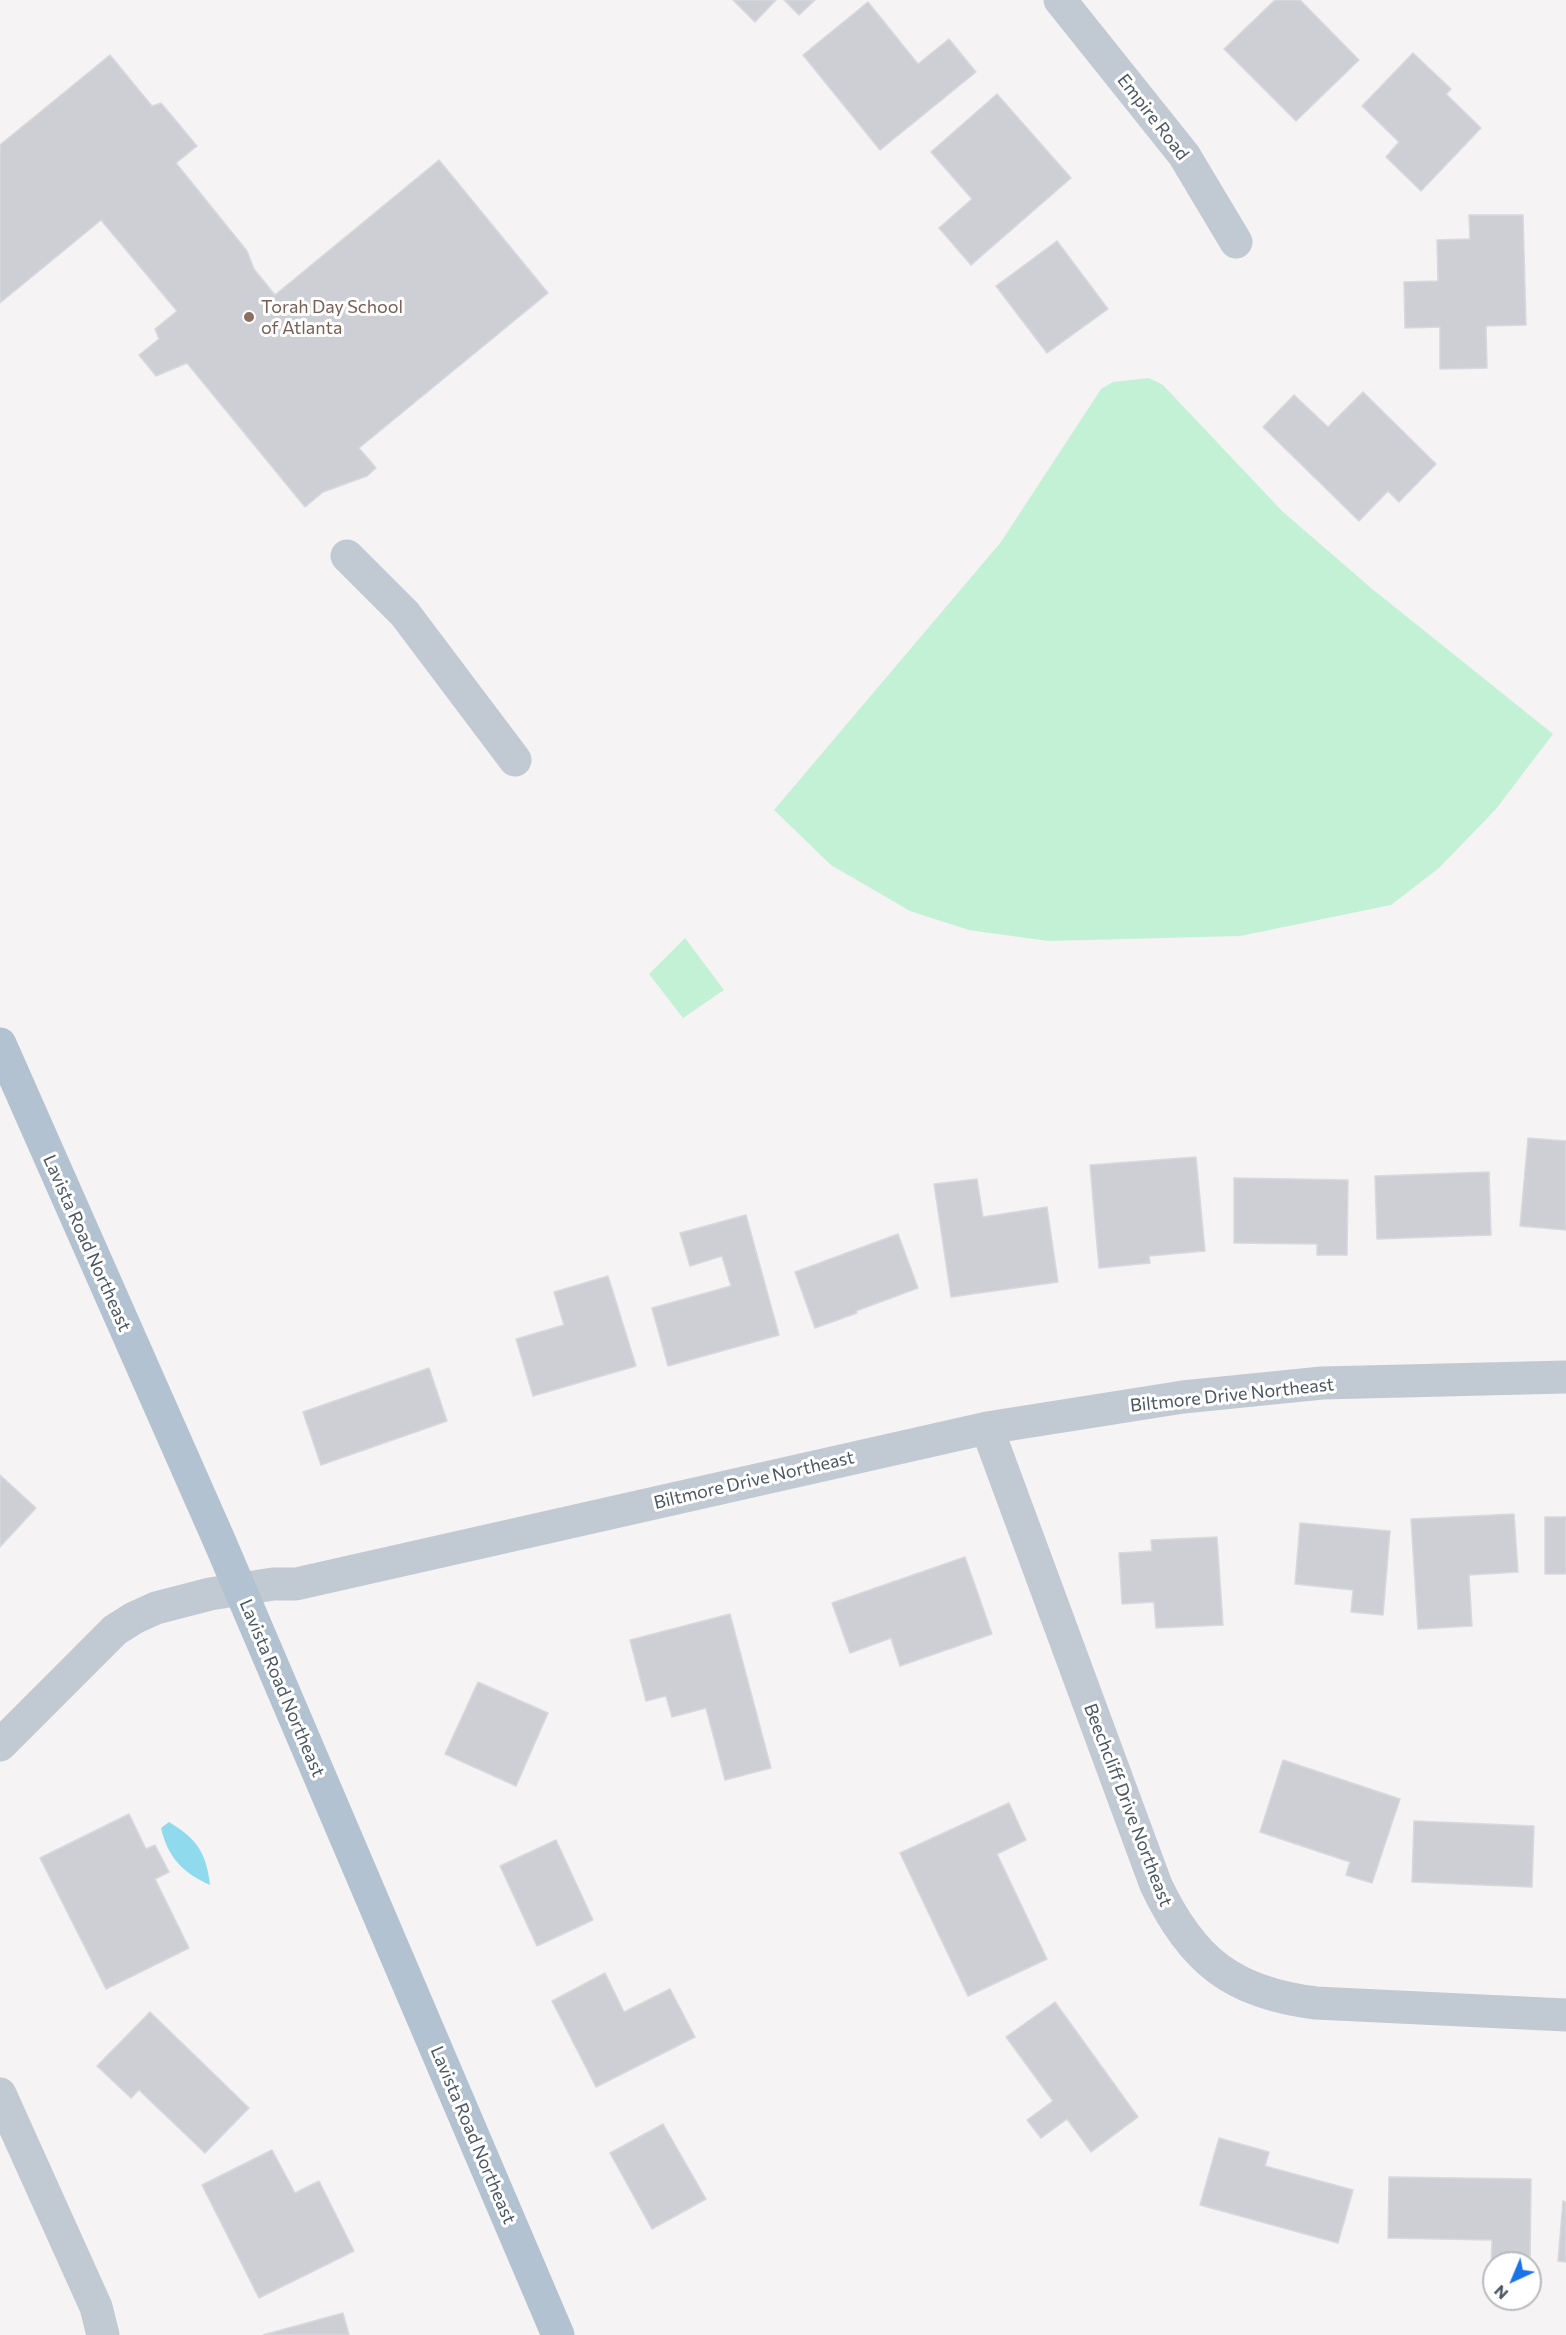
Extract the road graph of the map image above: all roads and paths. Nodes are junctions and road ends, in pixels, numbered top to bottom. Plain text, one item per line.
1 (1060, 0) edge
2 (1236, 242) dead end
3 (347, 556) dead end
4 (515, 759) dead end
5 (0, 1044) edge
6 (1566, 1377) edge
7 (987, 1428) junction
8 (240, 1590) junction
9 (0, 1745) edge
10 (1566, 2015) edge
11 (0, 2094) edge
12 (103, 2335) edge
13 (558, 2335) edge

1 - 2 street, Empire Road
3 - 4 street
5 - 8 main road, Lavista Road Northeast
6 - 7 street, Biltmore Drive Northeast
7 - 8 street, Biltmore Drive Northeast
7 - 10 street, Beechcliff Drive Northeast
8 - 9 street, Biltmore Drive Northeast
8 - 13 main road, Lavista Road Northeast
11 - 12 street

